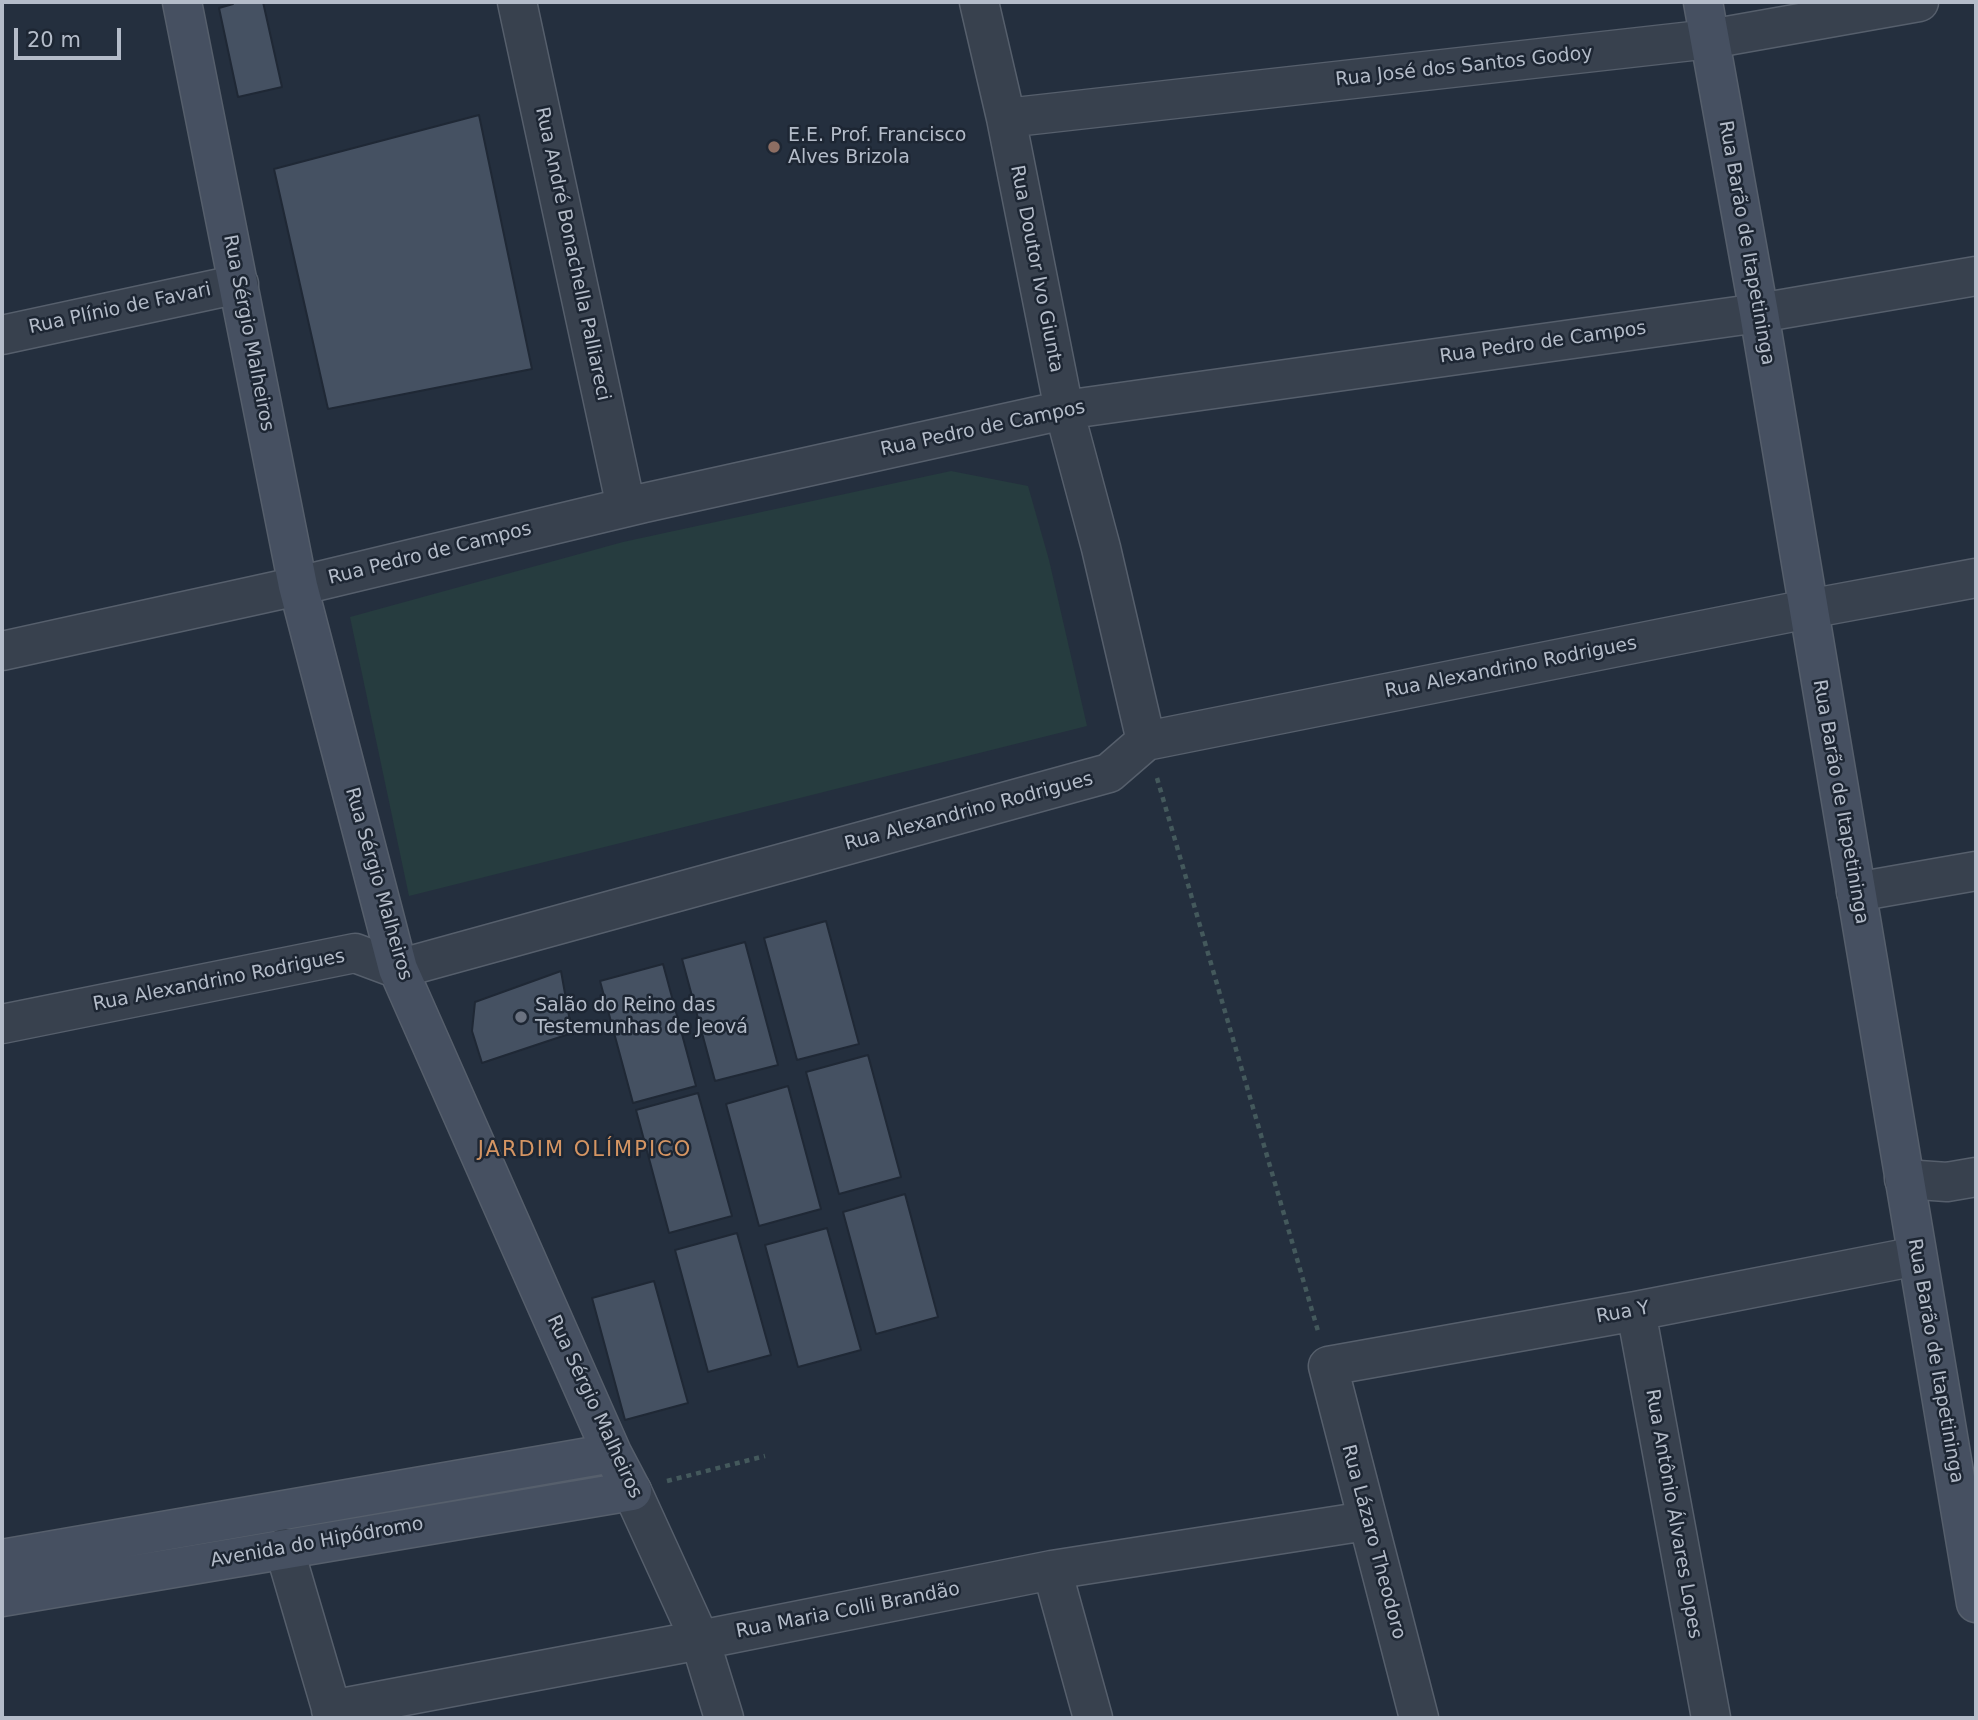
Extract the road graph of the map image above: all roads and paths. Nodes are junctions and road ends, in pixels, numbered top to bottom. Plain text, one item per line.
1 (182, 2) edge
2 (517, 2) edge
3 (979, 2) edge
4 (1703, 2) edge
5 (1919, 2) edge
6 (1710, 39) junction
7 (1006, 118) junction
8 (1976, 276) edge
9 (239, 284) junction
10 (1759, 313) junction
11 (2, 335) edge
12 (1065, 410) junction
13 (626, 507) junction
14 (1976, 578) edge
15 (298, 586) junction
16 (1808, 609) junction
17 (2, 651) edge
18 (1146, 741) junction
19 (1976, 871) edge
20 (1856, 892) junction
21 (398, 969) junction
22 (2, 1024) edge
23 (1976, 1177) edge
24 (1904, 1180) junction
25 (1917, 1256) junction
26 (1636, 1311) junction
27 (1328, 1366) junction
28 (612, 1453) junction
29 (765, 1456) dead end
30 (1965, 1466) edge
31 (677, 1478) dead end
32 (632, 1491) junction
33 (1367, 1521) junction
34 (284, 1548) junction
35 (2, 1559) edge
36 (1052, 1570) junction
37 (2, 1597) edge
38 (1976, 1603) edge
39 (700, 1640) junction
40 (333, 1714) edge
41 (724, 1718) edge
42 (1093, 1718) edge
43 (1419, 1718) edge
44 (1711, 1718) edge

1 - 9 street, Rua Sérgio Malheiros
2 - 13 street, Rua André Bonachella Palliareci
3 - 7 street, Rua Doutor Ivo Giunta
4 - 6 street, Rua Barão de Itapetininga
5 - 6 street, Rua José dos Santos Godoy
6 - 7 street, Rua José dos Santos Godoy
6 - 10 street, Rua Barão de Itapetininga
7 - 12 street, Rua Doutor Ivo Giunta
8 - 10 street, Rua Pedro de Campos
9 - 11 street, Rua Plínio de Favari
9 - 15 street, Rua Sérgio Malheiros
10 - 12 street, Rua Pedro de Campos
10 - 16 street, Rua Barão de Itapetininga
12 - 13 street, Rua Pedro de Campos
12 - 18 street, Rua Doutor Ivo Giunta
13 - 15 street, Rua Pedro de Campos
14 - 16 street, Rua Alexandrino Rodrigues
15 - 17 street, Rua Pedro de Campos
15 - 21 street, Rua Sérgio Malheiros
16 - 18 street, Rua Alexandrino Rodrigues
16 - 20 street, Rua Barão de Itapetininga
18 - 21 street, Rua Alexandrino Rodrigues
18 - 27 path
19 - 20 street
20 - 24 street, Rua Barão de Itapetininga
21 - 22 street, Rua Alexandrino Rodrigues
21 - 28 street, Rua Sérgio Malheiros
23 - 24 street
24 - 25 street, Rua Barão de Itapetininga
25 - 26 street, Rua Y
25 - 30 street, Rua Barão de Itapetininga
26 - 27 street, Rua Y
26 - 44 street, Rua Antônio Álvares Lopes
27 - 33 street, Rua Lázaro Theodoro
28 - 32 street, Rua Sérgio Malheiros
28 - 35 street, Avenida do Hipódromo
29 - 31 path
30 - 38 street, Rua Barão de Itapetininga
32 - 34 street, Avenida do Hipódromo
32 - 39 street, Rua Sérgio Malheiros
33 - 36 street, Rua Maria Colli Brandão
33 - 43 street, Rua Lázaro Theodoro
34 - 37 street, Avenida do Hipódromo
34 - 40 street
36 - 39 street, Rua Maria Colli Brandão
36 - 42 street
39 - 40 street, Rua Maria Colli Brandão
39 - 41 street, Rua Sérgio Malheiros

